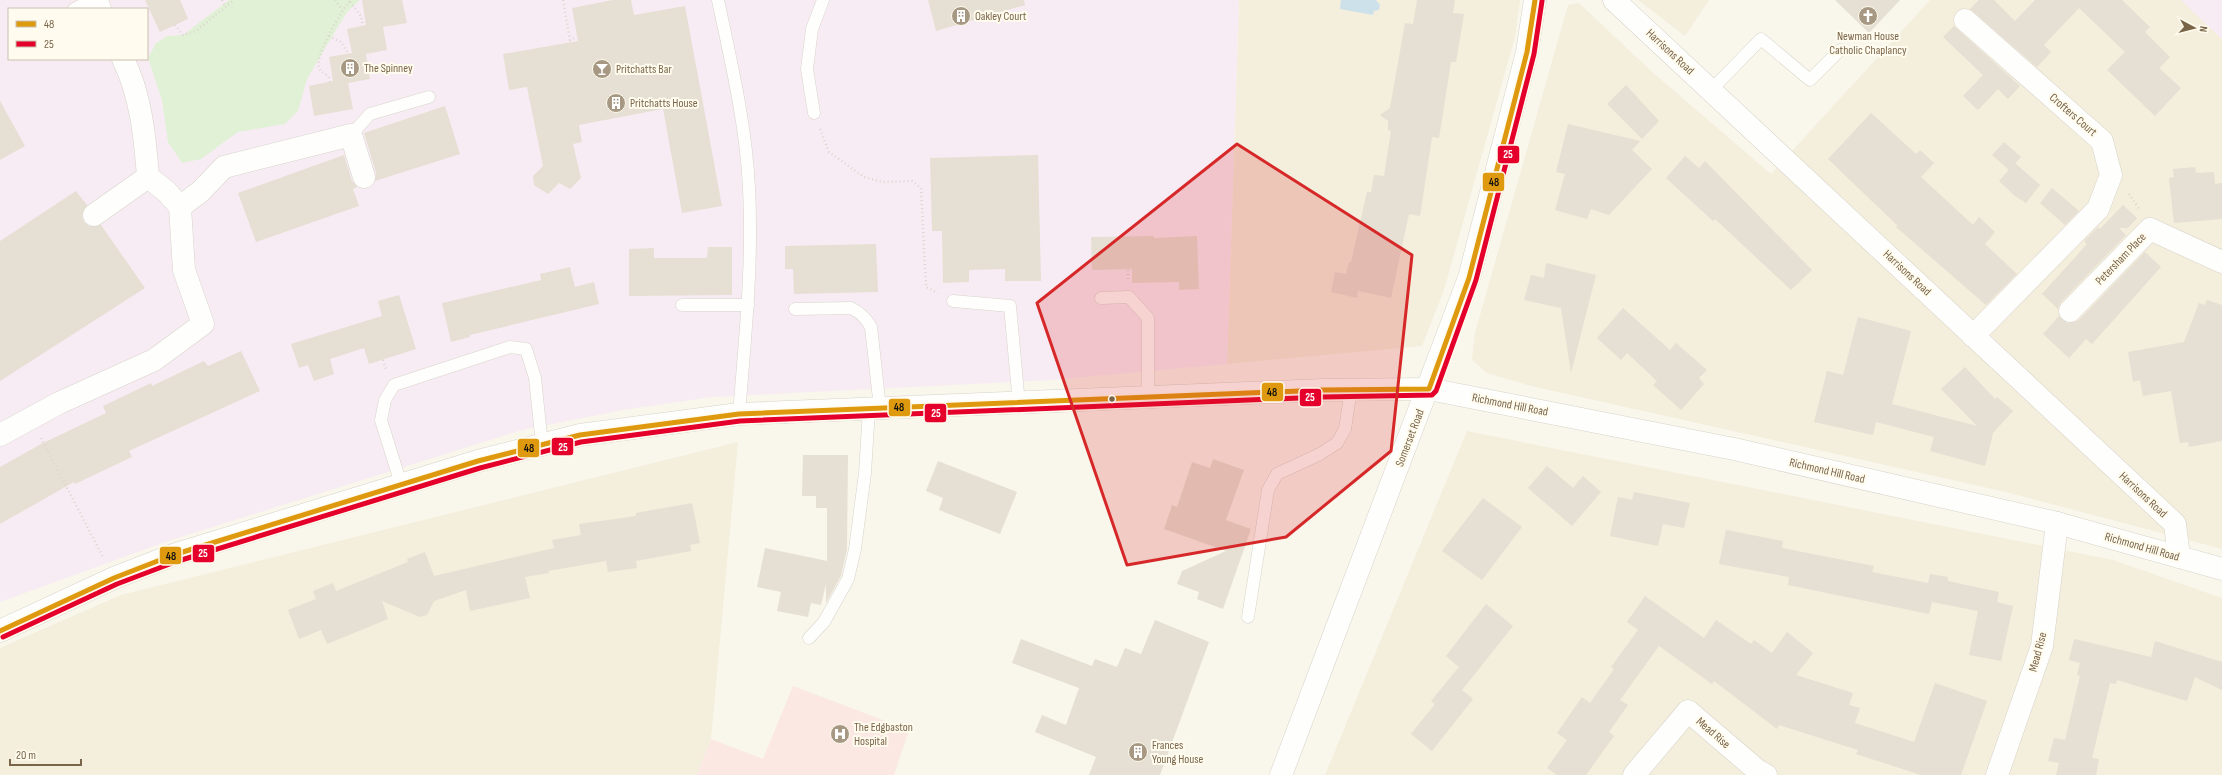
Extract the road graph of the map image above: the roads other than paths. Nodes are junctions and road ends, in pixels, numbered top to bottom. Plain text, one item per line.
1 (92, 0) edge
2 (718, 0) edge
3 (823, 0) edge
4 (1535, 0) edge
5 (1614, 0) edge
6 (76, 8) edge
7 (1964, 20) dead end
8 (1840, 50) dead end
9 (124, 60) edge
10 (1711, 90) junction
11 (429, 97) dead end
12 (814, 113) road end
13 (351, 135) junction
14 (364, 176) dead end
15 (148, 177) junction
16 (180, 207) junction
17 (94, 215) dead end
18 (2222, 262) edge
19 (1101, 298) dead end
20 (953, 301) road end
21 (682, 304) dead end
22 (748, 305) junction
23 (795, 309) dead end
24 (2070, 311) dead end
25 (1974, 336) junction
26 (1351, 389) junction
27 (1429, 389) junction
28 (1148, 398) junction
29 (1019, 404) junction
30 (875, 409) junction
31 (739, 414) junction
32 (0, 435) edge
33 (542, 445) junction
34 (401, 484) junction
35 (2057, 523) junction
36 (2179, 557) junction
37 (2222, 569) edge
38 (1248, 617) dead end
39 (0, 631) edge
40 (809, 638) dead end
41 (1281, 775) edge
42 (1634, 775) edge
43 (1766, 775) edge
44 (1997, 775) edge

1 - 6 lane
2 - 22 lane
3 - 12 lane
4 - 27 street, Somerset Road
5 - 10 street, Harrisons Road
7 - 25 street, Crofters Court
8 - 10 lane
9 - 15 street
10 - 25 street, Harrisons Road
11 - 13 lane
13 - 14 street
13 - 16 street
15 - 16 street
15 - 17 street
16 - 32 street
18 - 24 street, Petersham Place
19 - 28 lane
20 - 29 lane
21 - 22 lane
22 - 31 lane
23 - 30 lane
25 - 36 street, Harrisons Road
26 - 27 street, Richmond Hill Road
26 - 28 street, Richmond Hill Road
26 - 38 lane
27 - 35 street, Richmond Hill Road
27 - 41 street, Somerset Road
28 - 29 street, Richmond Hill Road
29 - 30 street, Richmond Hill Road
30 - 31 street, Richmond Hill Road
30 - 40 lane
31 - 33 street, Richmond Hill Road
33 - 34 street, Richmond Hill Road
33 - 34 lane
34 - 39 street, Richmond Hill Road
35 - 36 street, Richmond Hill Road
35 - 44 street, Mead Rise
36 - 37 street, Richmond Hill Road
42 - 43 street, Mead Rise

